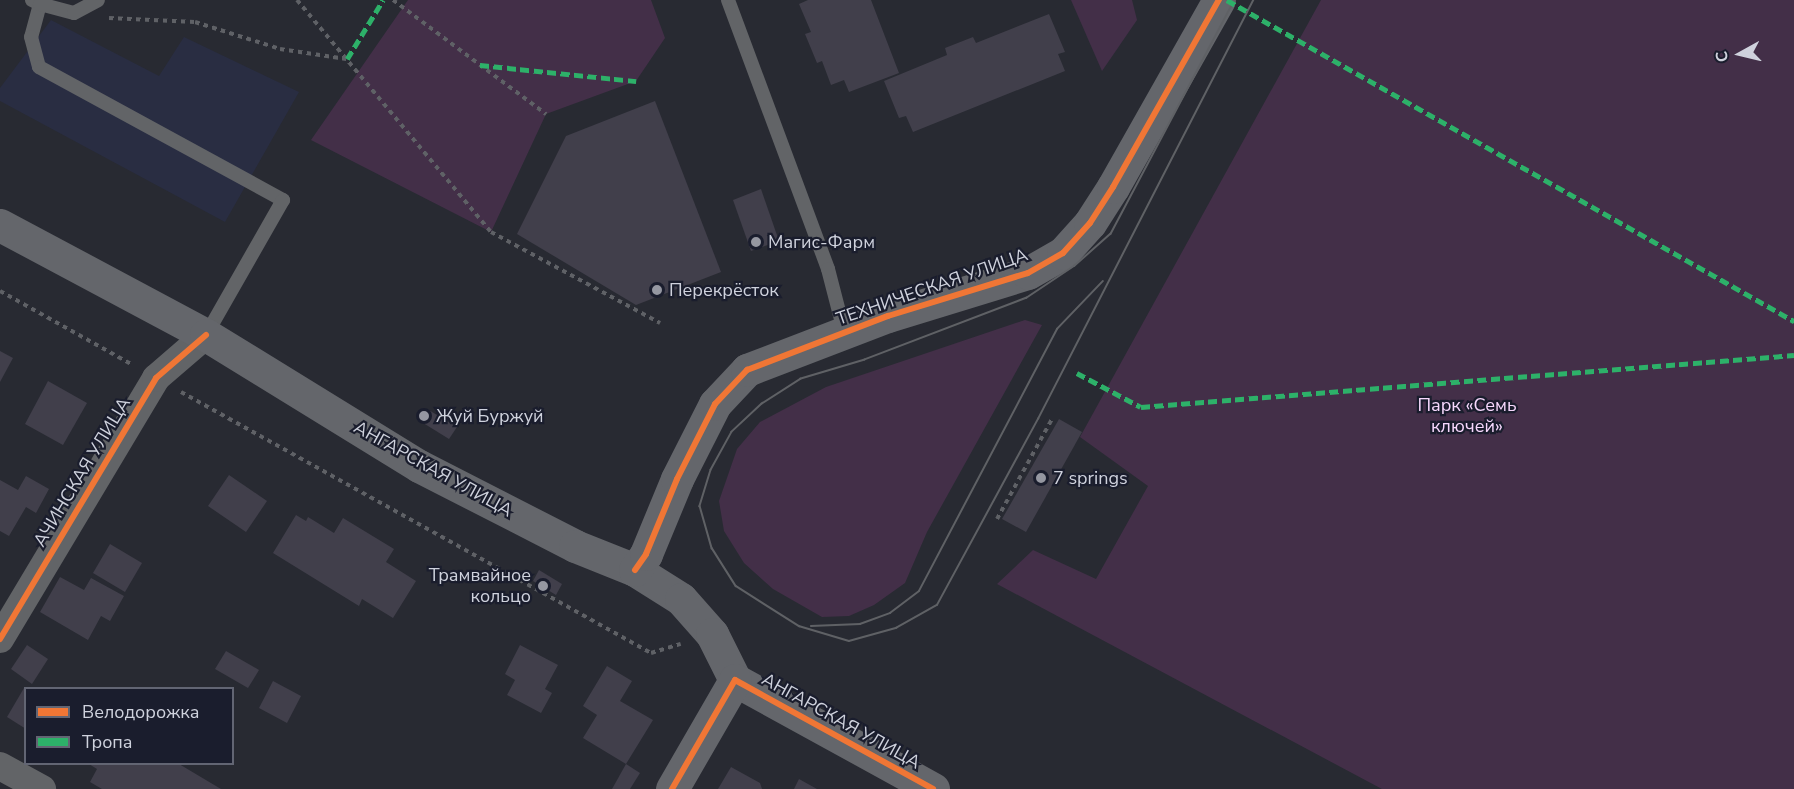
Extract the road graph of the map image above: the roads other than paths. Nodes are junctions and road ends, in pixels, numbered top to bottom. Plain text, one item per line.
1 (98, 0) edge
2 (728, 0) edge
3 (1219, 0) edge
4 (36, 2) edge
5 (0, 225) edge
6 (844, 332) junction
7 (206, 335) junction
8 (635, 570) junction
9 (0, 639) edge
10 (735, 680) junction
11 (0, 766) edge
12 (42, 789) edge
13 (672, 789) edge
14 (933, 789) edge

1 - 4 lane
2 - 6 lane
3 - 6 street, ТЕХНИЧЕСКАЯ УЛИЦА
4 - 7 lane
5 - 7 street, АНГАРСКАЯ УЛИЦА
6 - 8 street, ТЕХНИЧЕСКАЯ УЛИЦА
7 - 8 street, АНГАРСКАЯ УЛИЦА
7 - 9 street, АЧИНСКАЯ УЛИЦА
8 - 10 street, АНГАРСКАЯ УЛИЦА
10 - 13 street
10 - 14 street, АНГАРСКАЯ УЛИЦА
11 - 12 street

